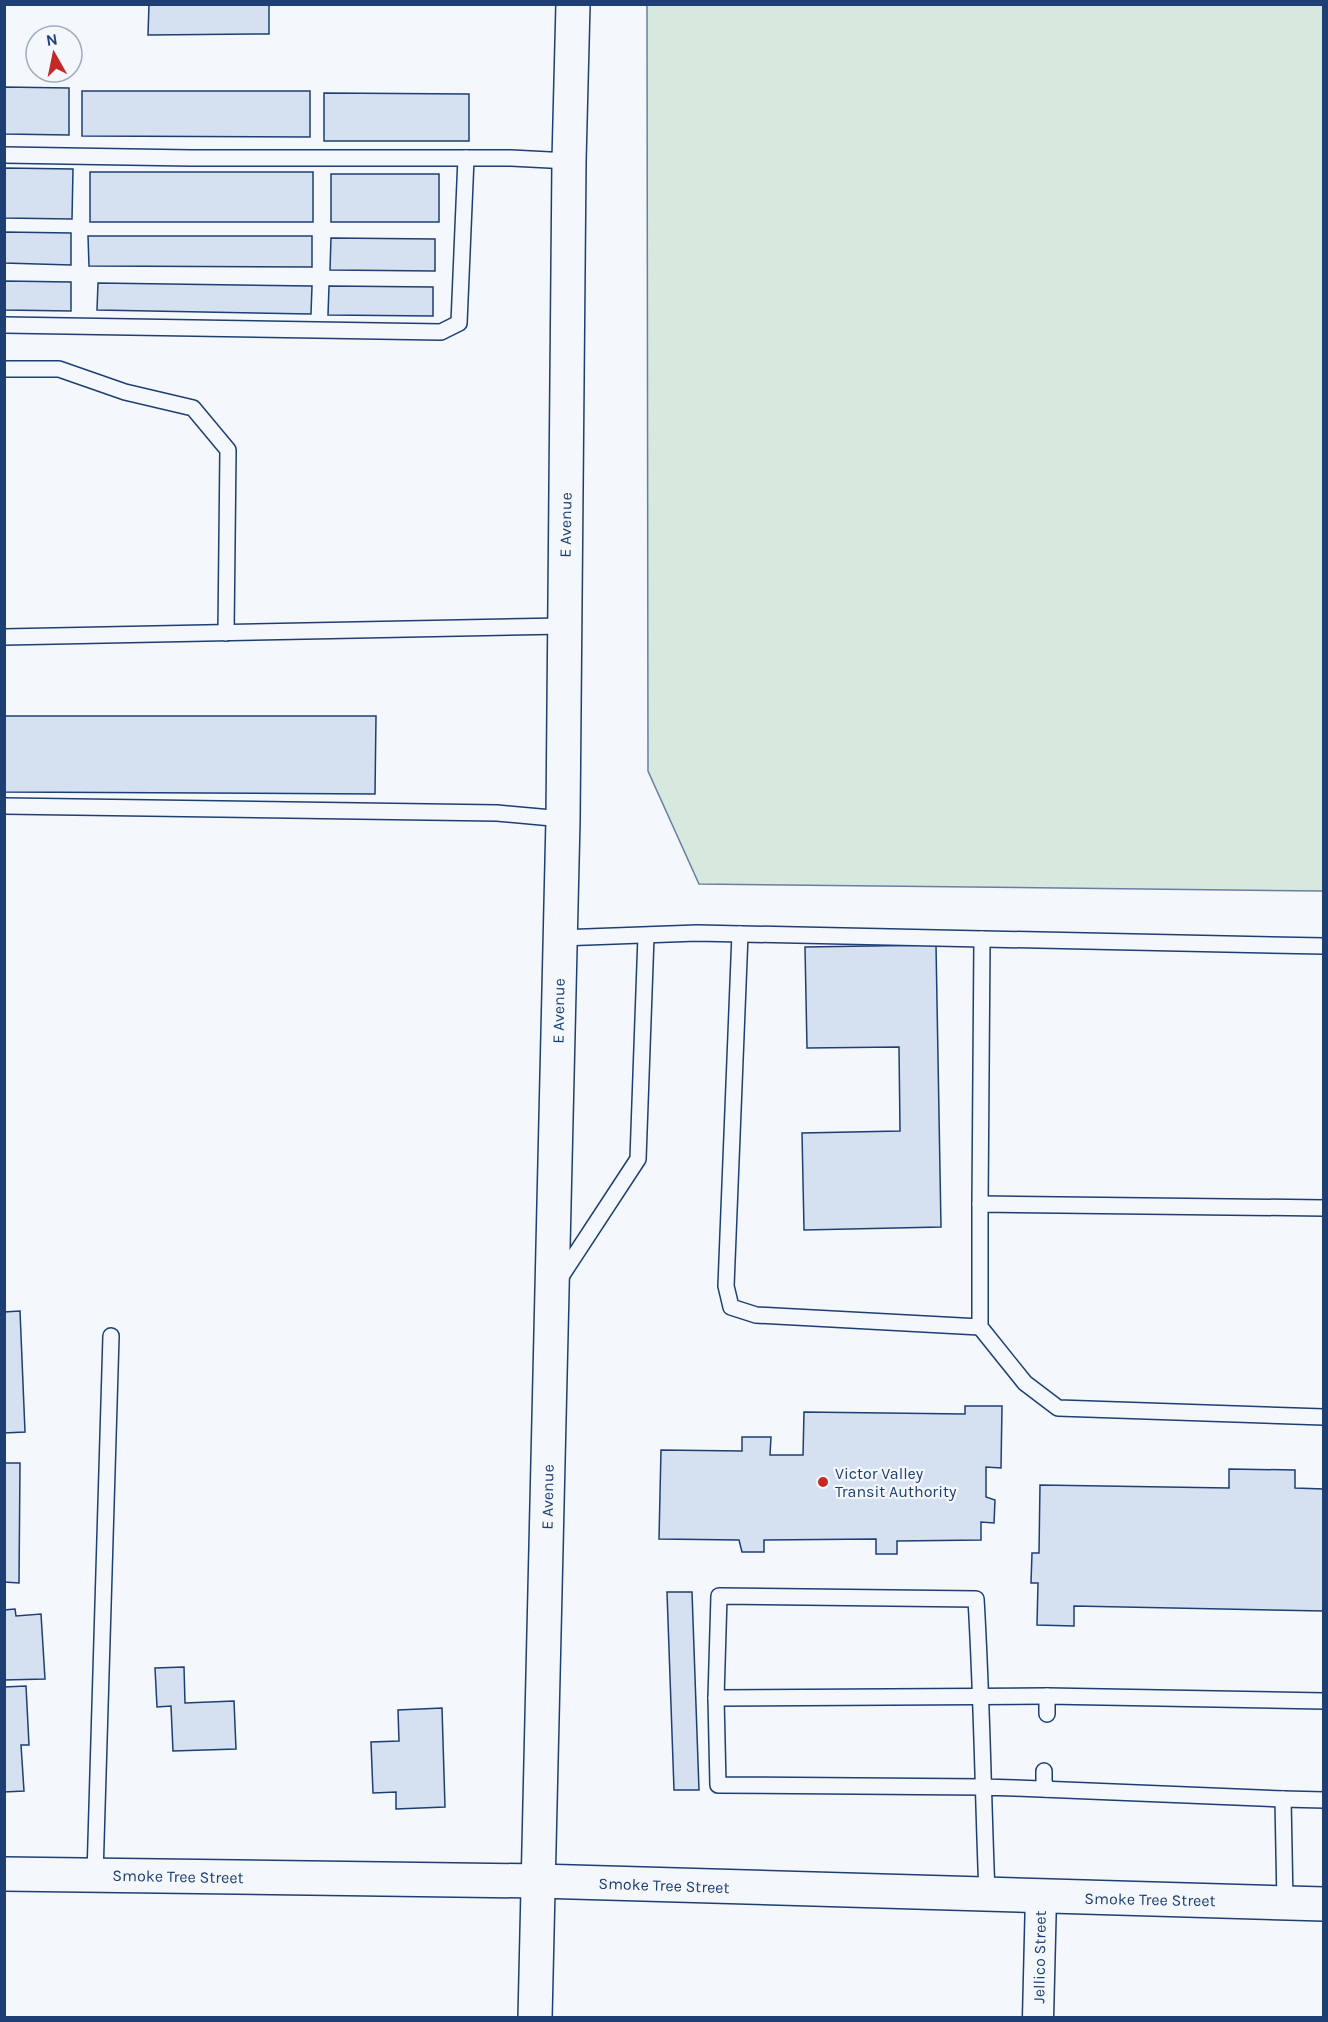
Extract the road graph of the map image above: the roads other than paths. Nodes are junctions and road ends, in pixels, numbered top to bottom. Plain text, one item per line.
1 (573, 4) edge
2 (4, 155) edge
3 (466, 158) junction
4 (569, 161) junction
5 (4, 325) edge
6 (4, 369) edge
7 (564, 626) junction
8 (226, 633) junction
9 (4, 637) edge
10 (4, 806) edge
11 (563, 819) junction
12 (740, 934) junction
13 (646, 936) junction
14 (559, 938) junction
15 (982, 939) junction
16 (1323, 946) edge
17 (980, 1204) junction
18 (1323, 1208) edge
19 (551, 1292) junction
20 (980, 1327) junction
21 (111, 1336) dead end
22 (1323, 1417) edge
23 (1047, 1696) junction
24 (982, 1697) junction
25 (716, 1698) junction
26 (1323, 1701) edge
27 (1047, 1714) dead end
28 (1044, 1771) dead end
29 (983, 1787) junction
30 (1047, 1789) junction
31 (1283, 1799) junction
32 (1323, 1800) edge
33 (4, 1874) edge
34 (95, 1875) junction
35 (538, 1881) junction
36 (987, 1894) junction
37 (1041, 1896) junction
38 (1285, 1903) junction
39 (1323, 1904) edge
40 (535, 2018) edge
41 (1038, 2018) edge

1 - 4 street, E Avenue
2 - 3 lane
3 - 4 lane
3 - 5 lane
4 - 7 street, E Avenue
6 - 8 lane
7 - 8 lane
7 - 11 street, E Avenue
8 - 9 lane
10 - 11 lane
11 - 14 street, E Avenue
12 - 13 lane
12 - 15 lane
12 - 20 lane
13 - 14 lane
13 - 19 lane
14 - 19 street, E Avenue
15 - 16 lane
15 - 17 lane
17 - 18 lane
17 - 20 lane
19 - 35 street, E Avenue
20 - 22 lane
21 - 34 lane
23 - 24 lane
23 - 26 lane
23 - 27 lane
24 - 25 lane
24 - 25 lane
24 - 29 lane
25 - 29 lane
28 - 30 lane
29 - 30 lane
29 - 36 lane
30 - 31 lane
31 - 32 lane
31 - 38 lane
33 - 34 street, Smoke Tree Street
34 - 35 street, Smoke Tree Street
35 - 36 street, Smoke Tree Street
35 - 40 street, E Avenue
36 - 37 street, Smoke Tree Street
37 - 38 street, Smoke Tree Street
37 - 41 street, Jellico Street
38 - 39 street, Smoke Tree Street

